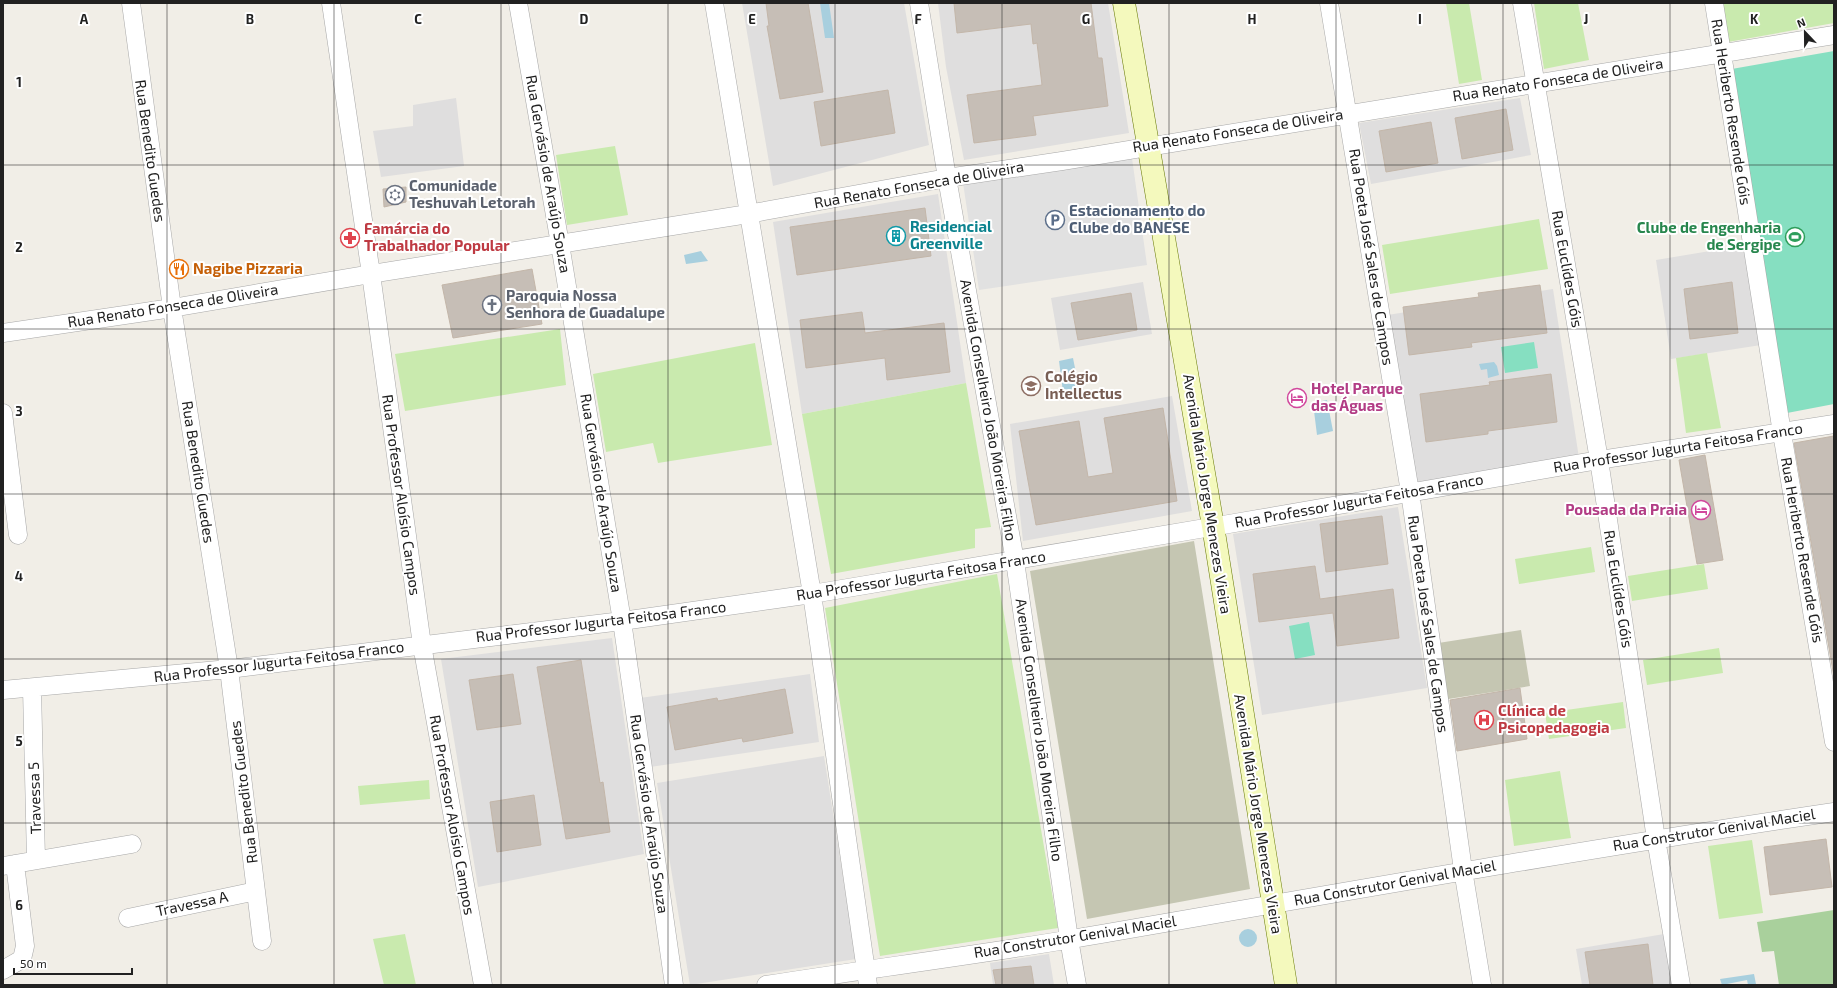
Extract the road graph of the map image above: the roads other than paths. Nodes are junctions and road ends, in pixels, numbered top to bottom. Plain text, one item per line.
1 (131, 3) edge
2 (331, 3) edge
3 (518, 3) edge
4 (714, 3) edge
5 (919, 3) edge
6 (1124, 3) edge
7 (1329, 3) edge
8 (1522, 3) edge
9 (1714, 3) edge
10 (1834, 35) edge
11 (1722, 53) junction
12 (1536, 84) junction
13 (1347, 113) junction
14 (1148, 146) junction
15 (947, 178) junction
16 (748, 214) junction
17 (560, 244) junction
18 (371, 274) junction
19 (172, 308) junction
20 (3, 333) edge
21 (3, 413) edge
22 (1834, 424) edge
23 (1782, 433) junction
24 (1599, 460) junction
25 (1410, 492) junction
26 (1212, 526) junction
27 (18, 536) dead end
28 (1015, 561) junction
29 (812, 594) junction
30 (622, 621) junction
31 (422, 645) junction
32 (229, 669) junction
33 (32, 688) junction
34 (3, 690) edge
35 (1834, 742) edge
36 (1834, 812) edge
37 (1656, 838) junction
38 (132, 844) dead end
39 (36, 860) junction
40 (9, 865) edge
41 (1463, 870) junction
42 (256, 891) junction
43 (1272, 903) junction
44 (128, 918) dead end
45 (1069, 939) junction
46 (262, 941) dead end
47 (3, 970) edge
48 (866, 977) edge
49 (483, 985) edge
50 (674, 985) edge
51 (766, 985) edge
52 (1077, 985) edge
53 (1286, 985) edge
54 (1482, 985) edge
55 (1681, 985) edge

1 - 19 street, Rua Benedito Guedes
2 - 18 street, Rua Professor Aloísio Campos
3 - 17 street, Rua Gervásio de Araújo Souza
4 - 16 street
5 - 15 street, Avenida Conselheiro João Moreira Filho
6 - 14 street, Avenida Mário Jorge Menezes Vieira
7 - 13 street, Rua Poeta José Sales de Campos
8 - 12 street, Rua Euclídes Góis
9 - 11 street, Rua Heriberto Resende Góis
10 - 11 street, Rua Renato Fonseca de Oliveira
11 - 12 street, Rua Renato Fonseca de Oliveira
11 - 23 street, Rua Heriberto Resende Góis
12 - 13 street, Rua Renato Fonseca de Oliveira
12 - 24 street, Rua Euclídes Góis
13 - 14 street, Rua Renato Fonseca de Oliveira
13 - 25 street, Rua Poeta José Sales de Campos
14 - 15 street, Rua Renato Fonseca de Oliveira
14 - 26 street, Avenida Mário Jorge Menezes Vieira
15 - 16 street, Rua Renato Fonseca de Oliveira
15 - 28 street, Avenida Conselheiro João Moreira Filho
16 - 17 street, Rua Renato Fonseca de Oliveira
16 - 29 street
17 - 18 street, Rua Renato Fonseca de Oliveira
17 - 30 street, Rua Gervásio de Araújo Souza
18 - 19 street, Rua Renato Fonseca de Oliveira
18 - 31 street, Rua Professor Aloísio Campos
19 - 20 street, Rua Renato Fonseca de Oliveira
19 - 32 street, Rua Benedito Guedes
21 - 27 street
22 - 23 street, Rua Professor Jugurta Feitosa Franco
23 - 24 street, Rua Professor Jugurta Feitosa Franco
23 - 35 street, Rua Heriberto Resende Góis
24 - 25 street, Rua Professor Jugurta Feitosa Franco
24 - 37 street, Rua Euclídes Góis
25 - 26 street, Rua Professor Jugurta Feitosa Franco
25 - 41 street, Rua Poeta José Sales de Campos
26 - 28 street, Rua Professor Jugurta Feitosa Franco
26 - 43 street, Avenida Mário Jorge Menezes Vieira
28 - 29 street, Rua Professor Jugurta Feitosa Franco
28 - 45 street, Avenida Conselheiro João Moreira Filho
29 - 30 street, Rua Professor Jugurta Feitosa Franco
29 - 48 street
30 - 31 street, Rua Professor Jugurta Feitosa Franco
30 - 50 street, Rua Gervásio de Araújo Souza
31 - 32 street, Rua Professor Jugurta Feitosa Franco
31 - 49 street, Rua Professor Aloísio Campos
32 - 33 street, Rua Professor Jugurta Feitosa Franco
32 - 42 street, Rua Benedito Guedes
33 - 34 street, Rua Professor Jugurta Feitosa Franco
33 - 39 street, Travessa 5
36 - 37 street, Rua Construtor Genival Maciel
37 - 41 street, Rua Construtor Genival Maciel
37 - 55 street, Rua Euclídes Góis
38 - 39 street
39 - 40 street
40 - 47 street
41 - 43 street, Rua Construtor Genival Maciel
41 - 54 street, Rua Poeta José Sales de Campos
42 - 44 street, Travessa A
42 - 46 street, Rua Benedito Guedes
43 - 45 street, Rua Construtor Genival Maciel
43 - 53 street, Avenida Mário Jorge Menezes Vieira
45 - 48 street, Rua Construtor Genival Maciel
45 - 52 street, Avenida Conselheiro João Moreira Filho
48 - 51 street, Rua Construtor Genival Maciel

